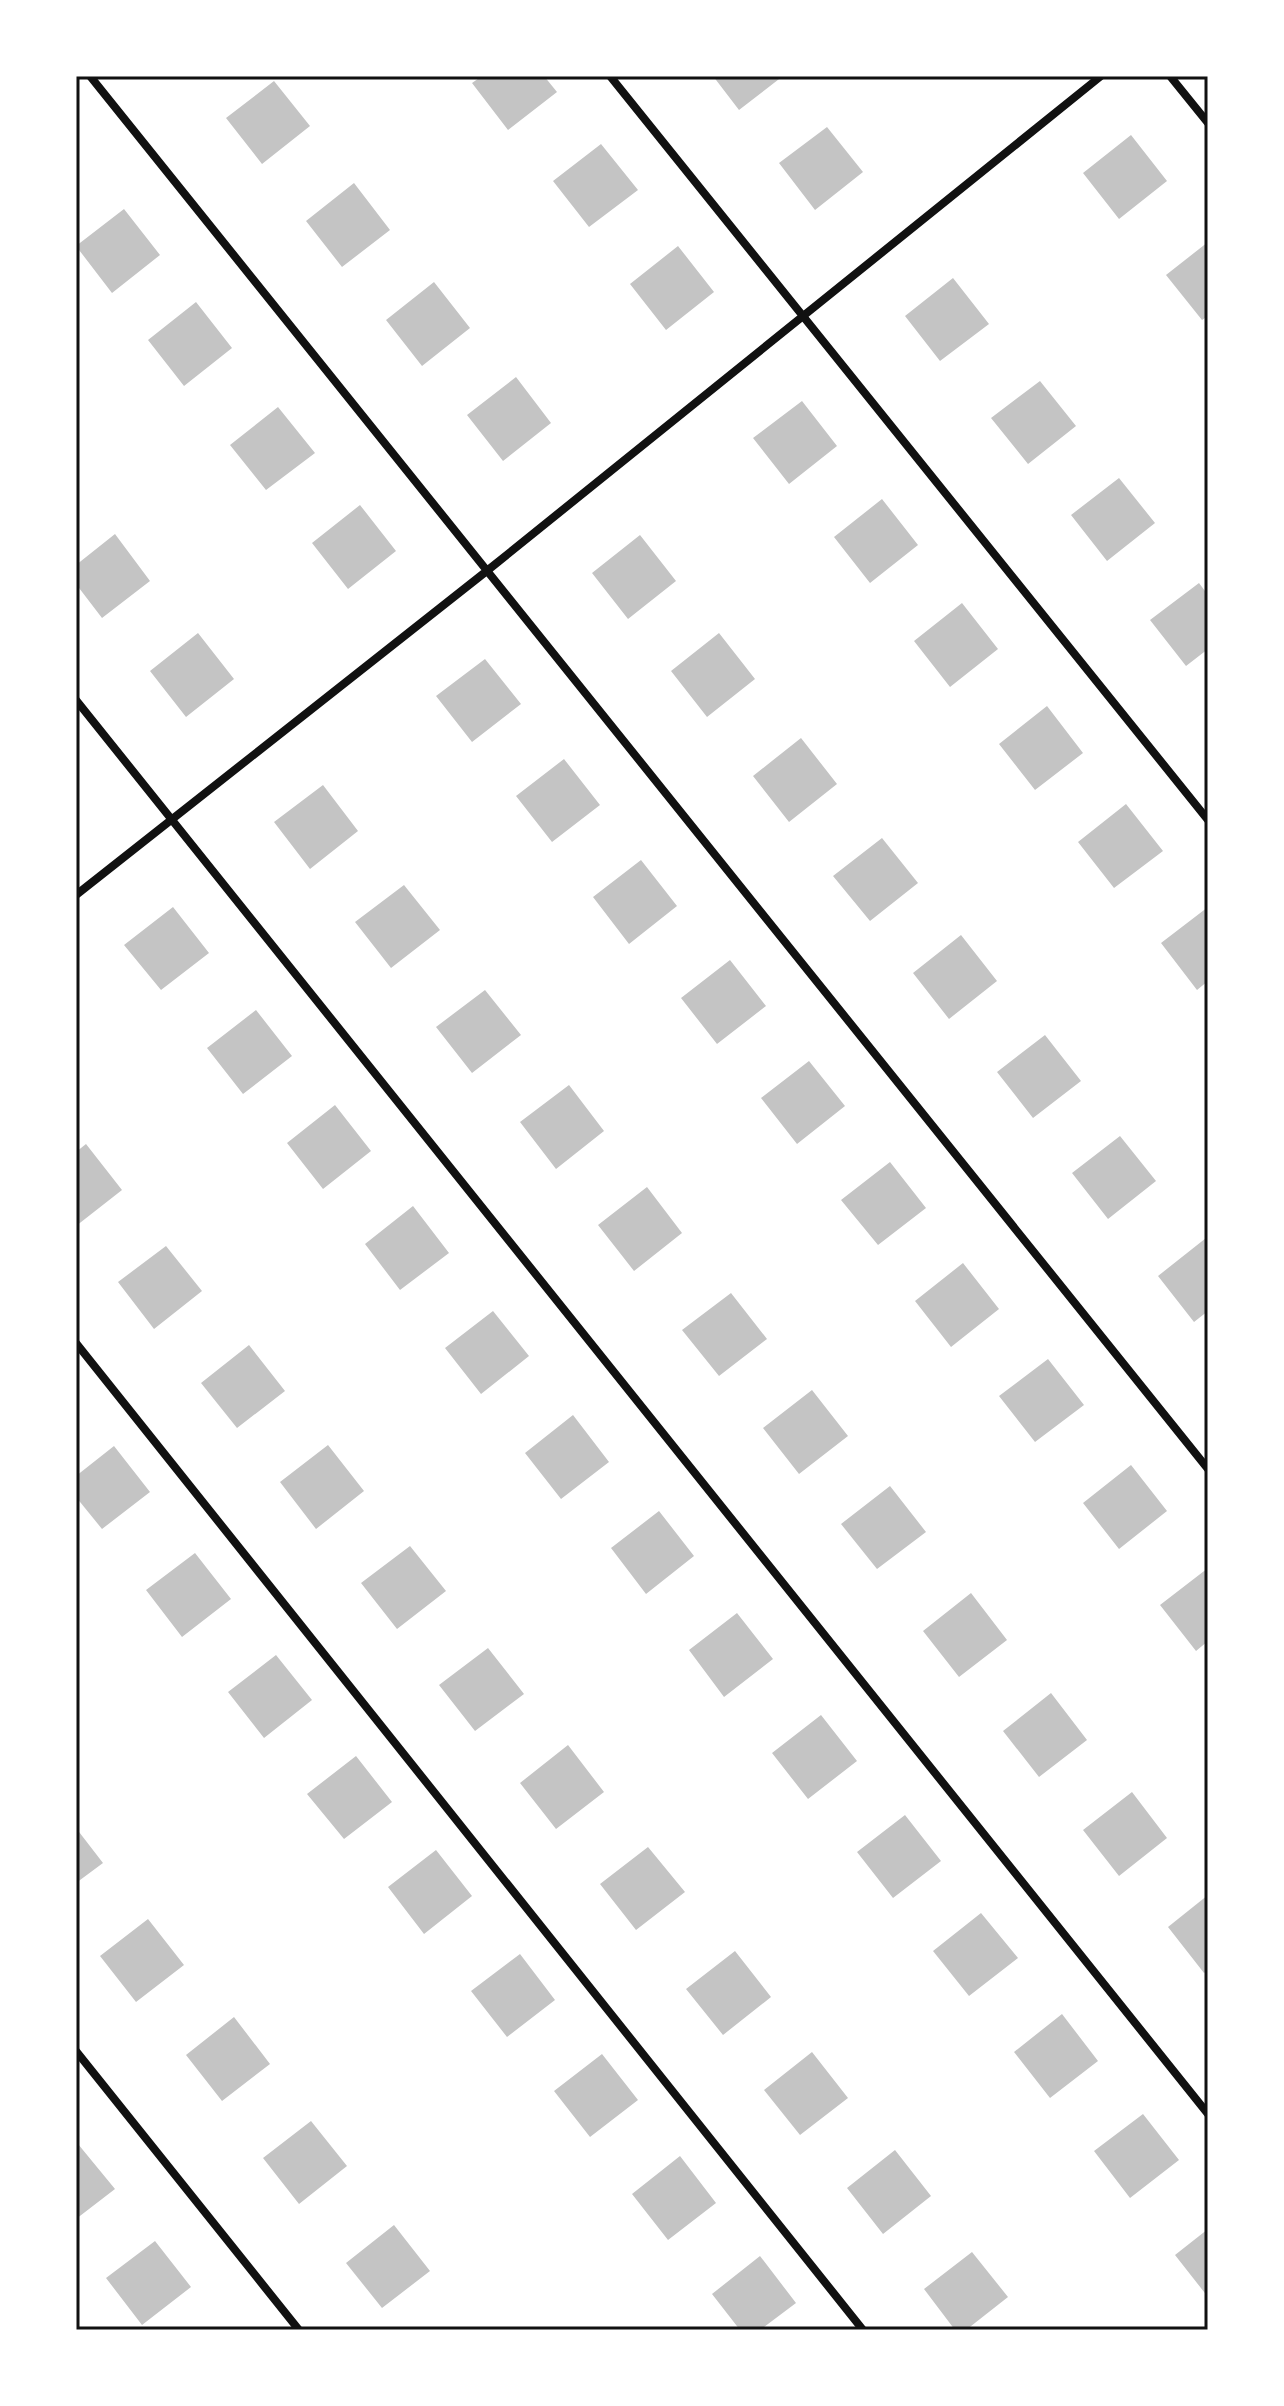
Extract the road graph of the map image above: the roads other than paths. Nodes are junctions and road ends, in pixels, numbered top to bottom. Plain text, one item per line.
1 (90, 76) edge
2 (610, 76) edge
3 (1101, 76) edge
4 (1170, 76) edge
5 (1208, 123) edge
6 (803, 315) junction
7 (488, 570) junction
8 (76, 700) edge
9 (174, 818) junction
10 (1208, 820) edge
11 (76, 895) edge
12 (76, 1343) edge
13 (1208, 1469) edge
14 (76, 2051) edge
15 (1208, 2114) edge
16 (299, 2330) edge
17 (863, 2330) edge

1 - 7 street
2 - 6 street
3 - 6 street
4 - 5 street
6 - 7 street
6 - 10 street
7 - 9 street
7 - 13 street
8 - 9 street
9 - 11 street
9 - 15 street
12 - 17 street
14 - 16 street

